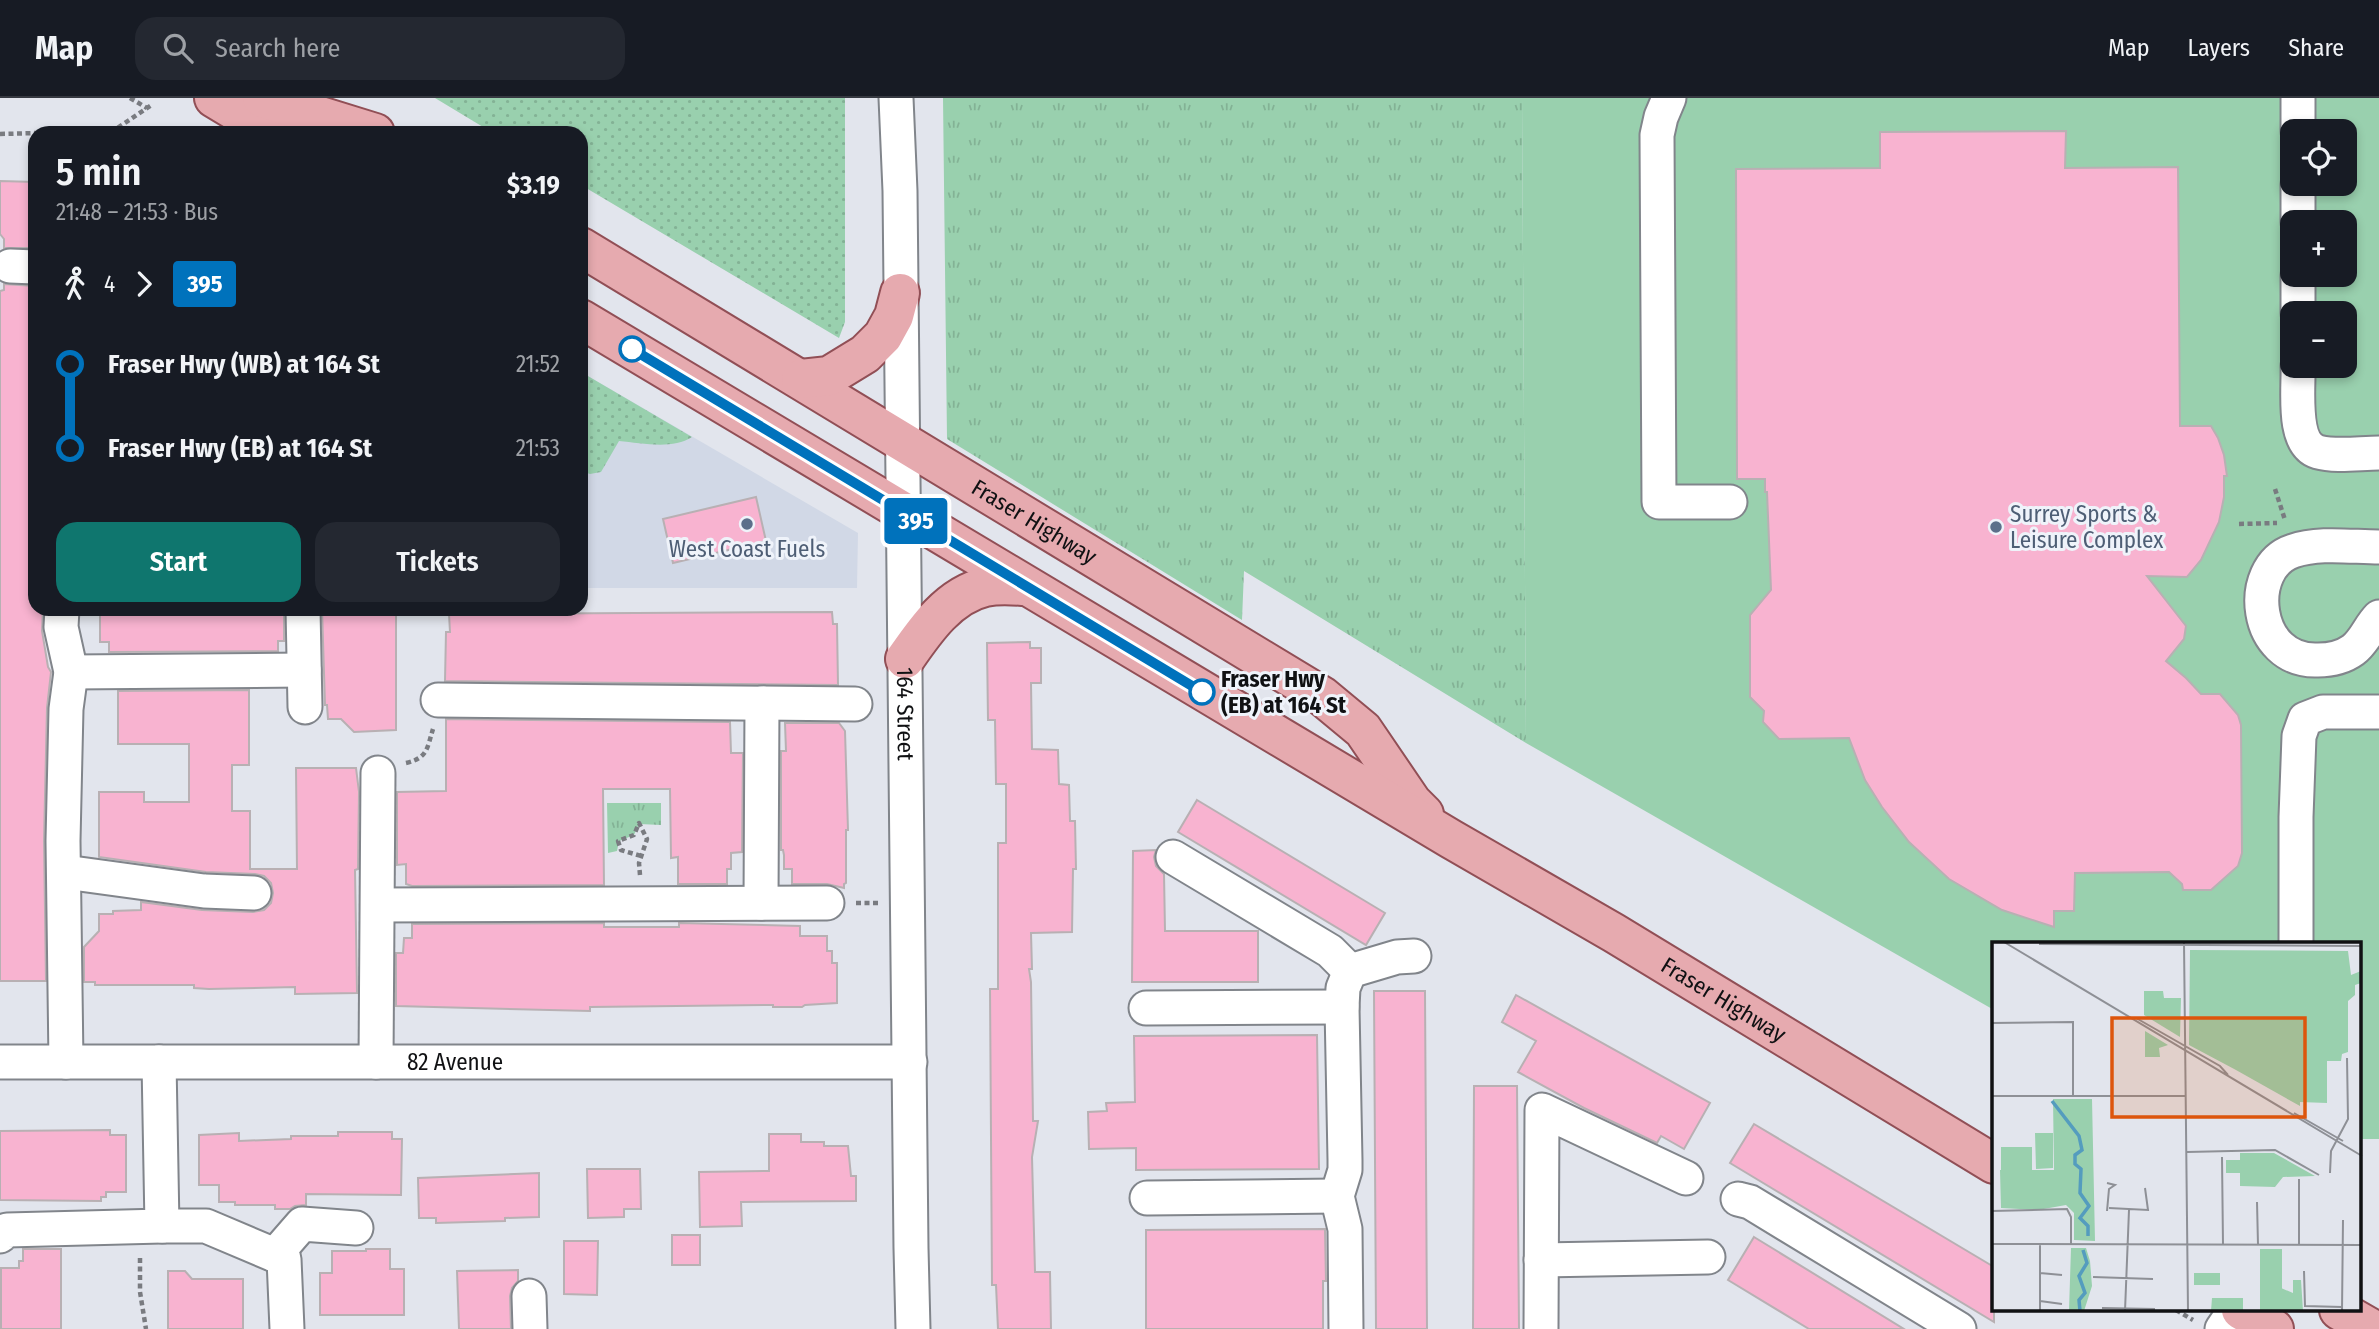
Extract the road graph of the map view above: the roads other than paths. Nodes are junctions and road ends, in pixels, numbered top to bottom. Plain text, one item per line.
1 (214, 98) edge
2 (262, 98) edge
3 (896, 98) edge
4 (1669, 98) edge
5 (2298, 98) edge
6 (2298, 119) edge
7 (260, 126) edge
8 (352, 126) edge
9 (588, 251) edge
10 (900, 293) junction
11 (588, 323) edge
12 (2298, 378) edge
13 (800, 379) junction
14 (903, 442) junction
15 (2379, 453) edge
16 (1730, 502) dead end
17 (903, 513) junction
18 (2379, 547) edge
19 (1024, 586) junction
20 (62, 616) edge
21 (303, 616) edge
22 (2379, 617) edge
23 (905, 659) junction
24 (304, 670) junction
25 (71, 672) junction
26 (438, 700) road end
27 (762, 703) junction
28 (855, 704) dead end
29 (305, 707) dead end
30 (2379, 712) edge
31 (378, 773) road end
32 (1451, 839) junction
33 (1173, 857) dead end
34 (65, 872) junction
35 (254, 893) dead end
36 (761, 903) junction
37 (827, 903) dead end
38 (378, 905) junction
39 (2297, 942) edge
40 (1414, 956) dead end
41 (1350, 971) junction
42 (1342, 1007) junction
43 (1146, 1008) dead end
44 (0, 1062) edge
45 (66, 1062) junction
46 (159, 1062) junction
47 (376, 1062) junction
48 (909, 1062) junction
49 (1992, 1163) edge
50 (1686, 1178) dead end
51 (1336, 1196) junction
52 (1147, 1198) dead end
53 (1738, 1199) dead end
54 (162, 1226) junction
55 (356, 1227) dead end
56 (0, 1236) edge
57 (275, 1255) junction
58 (1708, 1257) dead end
59 (1541, 1260) junction
60 (529, 1296) dead end
61 (2234, 1312) edge
62 (2244, 1312) edge
63 (2342, 1312) edge
64 (287, 1329) edge
65 (530, 1329) edge
66 (913, 1329) edge
67 (1346, 1329) edge
68 (1541, 1329) edge
69 (1959, 1329) edge
70 (2222, 1329) edge
71 (2274, 1329) edge
72 (2372, 1329) edge

1 - 7 main road
2 - 8 main road
3 - 10 street, 164 Street
4 - 16 street
5 - 6 street
9 - 13 main road, Fraser Highway
10 - 13 main road
10 - 14 street, 164 Street
11 - 17 main road, Fraser Highway
12 - 15 street
13 - 14 main road, Fraser Highway
14 - 17 street, 164 Street
14 - 32 main road, Fraser Highway
17 - 19 main road, Fraser Highway
17 - 23 street, 164 Street
18 - 22 street
19 - 23 main road
19 - 32 main road, Fraser Highway
20 - 25 street
21 - 24 street
23 - 48 street, 164 Street
24 - 25 street
24 - 29 street
25 - 34 street
26 - 27 street
27 - 28 street
27 - 36 street
30 - 39 street
31 - 38 street
32 - 49 main road, Fraser Highway
33 - 41 street
34 - 35 street
34 - 45 street
36 - 37 street
36 - 38 street
38 - 47 street
40 - 41 street
41 - 42 street
42 - 43 street
42 - 51 street
44 - 45 street, 82 Avenue
45 - 46 street, 82 Avenue
46 - 47 street, 82 Avenue
46 - 54 street
47 - 48 street, 82 Avenue
48 - 66 street, 164 Street
50 - 59 street
51 - 52 street
51 - 67 street
53 - 69 street
54 - 56 street
54 - 57 street
55 - 57 street
57 - 64 street
58 - 59 street
59 - 68 street
60 - 65 street
61 - 70 street
62 - 71 main road
63 - 72 main road

